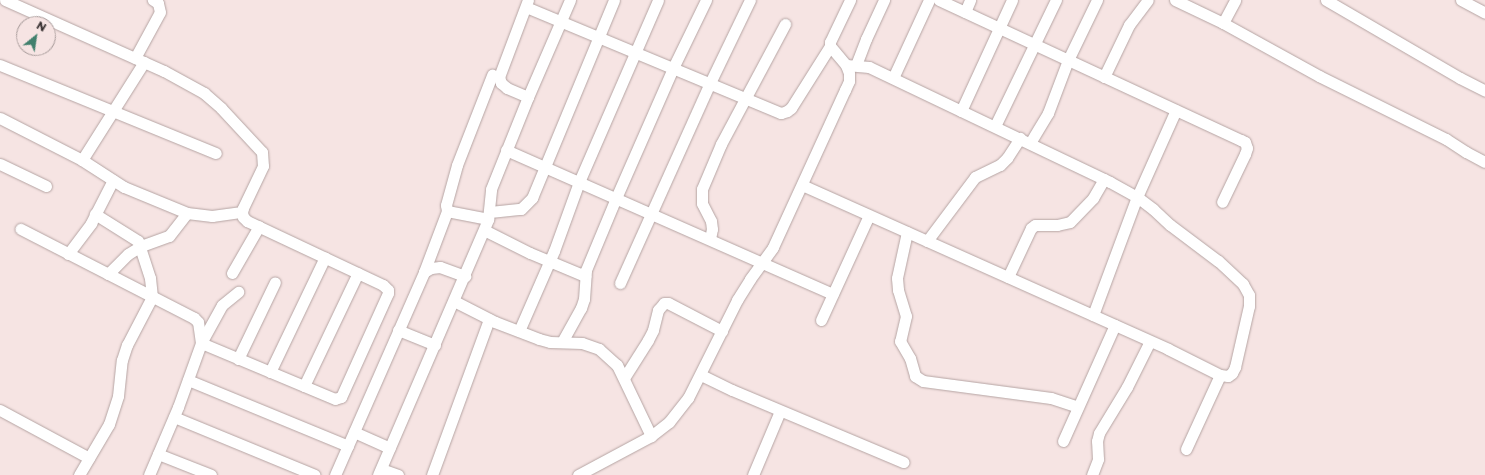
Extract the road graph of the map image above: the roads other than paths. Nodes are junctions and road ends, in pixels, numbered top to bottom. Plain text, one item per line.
1 (5, 0) edge
2 (153, 0) edge
3 (570, 0) edge
4 (614, 0) edge
5 (658, 0) edge
6 (706, 0) edge
7 (750, 0) edge
8 (850, 0) edge
9 (884, 0) edge
10 (929, 0) edge
11 (939, 0) edge
12 (970, 0) edge
13 (1012, 0) edge
14 (1056, 0) edge
15 (1097, 0) edge
16 (1148, 0) edge
17 (1175, 0) edge
18 (1235, 0) edge
19 (1326, 0) edge
20 (1461, 0) edge
21 (527, 3) edge
22 (965, 12) junction
23 (1485, 13) edge
24 (561, 22) junction
25 (1223, 23) junction
26 (785, 24) dead end
27 (1000, 28) junction
28 (598, 37) junction
29 (1035, 45) junction
30 (830, 46) junction
31 (636, 53) junction
32 (140, 60) junction
33 (1068, 60) junction
34 (0, 65) edge
35 (851, 65) junction
36 (674, 68) junction
37 (492, 75) dead end
38 (1104, 77) junction
39 (893, 78) junction
40 (710, 83) junction
41 (1485, 90) edge
42 (528, 97) junction
43 (746, 98) junction
44 (961, 110) junction
45 (1176, 110) junction
46 (113, 111) junction
47 (0, 118) edge
48 (995, 126) junction
49 (1024, 141) junction
50 (506, 150) junction
51 (216, 152) dead end
52 (82, 160) junction
53 (1485, 162) edge
54 (0, 164) edge
55 (544, 167) junction
56 (1104, 178) junction
57 (113, 180) junction
58 (579, 182) junction
59 (802, 185) junction
60 (46, 186) dead end
61 (1137, 197) junction
62 (616, 198) junction
63 (1222, 202) dead end
64 (447, 211) junction
65 (242, 212) junction
66 (95, 214) junction
67 (187, 214) junction
68 (652, 214) junction
69 (869, 215) junction
70 (489, 216) junction
71 (259, 226) junction
72 (21, 229) dead end
73 (484, 230) junction
74 (907, 232) junction
75 (710, 239) junction
76 (927, 241) junction
77 (141, 246) junction
78 (68, 254) junction
79 (322, 256) junction
80 (550, 261) junction
81 (763, 262) junction
82 (424, 272) junction
83 (232, 273) dead end
84 (358, 273) junction
85 (108, 274) junction
86 (465, 276) junction
87 (585, 276) junction
88 (1008, 277) junction
89 (275, 282) dead end
90 (620, 283) dead end
91 (238, 292) dead end
92 (833, 294) junction
93 (152, 297) junction
94 (454, 301) junction
95 (1093, 315) junction
96 (489, 319) junction
97 (822, 320) dead end
98 (1115, 325) junction
99 (398, 330) junction
100 (519, 331) junction
101 (722, 331) junction
102 (200, 340) junction
103 (1150, 341) junction
104 (562, 342) junction
105 (435, 345) junction
106 (238, 359) junction
107 (270, 372) junction
108 (701, 375) junction
109 (1220, 375) junction
110 (624, 378) junction
111 (188, 380) junction
112 (304, 386) junction
113 (1078, 408) junction
114 (0, 410) edge
115 (780, 411) junction
116 (174, 417) junction
117 (354, 432) junction
118 (651, 436) junction
119 (1063, 441) dead end
120 (348, 446) junction
121 (390, 448) junction
122 (1186, 449) dead end
123 (158, 454) junction
124 (89, 458) junction
125 (902, 462) dead end
126 (380, 472) edge
127 (79, 475) edge
128 (150, 475) edge
129 (211, 475) edge
130 (315, 475) edge
131 (335, 475) edge
132 (398, 475) edge
133 (432, 475) edge
134 (578, 475) edge
135 (753, 475) edge
136 (1092, 475) edge

1 - 32 street
2 - 32 street
3 - 24 street
4 - 28 street
5 - 31 street
6 - 36 street
7 - 40 street
8 - 30 street
9 - 35 street
10 - 39 street
11 - 22 street
12 - 22 street
13 - 27 street
14 - 29 street
15 - 33 street
16 - 38 street
17 - 25 street
18 - 25 street
19 - 41 street
20 - 23 street
21 - 24 street
21 - 42 street
22 - 27 street
24 - 28 street
24 - 42 street
25 - 53 street
26 - 43 street
27 - 29 street
27 - 44 street
28 - 31 street
28 - 55 street
29 - 33 street
29 - 48 street
30 - 35 street
30 - 43 street
31 - 36 street
31 - 58 street
32 - 46 street
32 - 65 street
33 - 38 street
33 - 49 street
34 - 46 street
35 - 39 street
35 - 59 street
36 - 40 street
36 - 62 street
37 - 64 street
38 - 45 street
39 - 44 street
40 - 43 street
40 - 68 street
42 - 50 street
43 - 75 street
44 - 48 street
45 - 61 street
45 - 63 street
46 - 51 street
46 - 52 street
47 - 52 street
48 - 49 street
49 - 56 street
49 - 76 street
50 - 55 street
50 - 70 street
52 - 57 street
54 - 60 street
55 - 58 street
55 - 70 street
56 - 61 street
56 - 88 street
57 - 66 street
57 - 67 street
58 - 62 street
58 - 80 street
59 - 69 street
59 - 81 street
61 - 95 street
61 - 109 street
62 - 68 street
62 - 87 street
64 - 70 street
64 - 82 street
65 - 67 street
65 - 71 street
66 - 77 street
66 - 78 street
67 - 77 street
68 - 75 street
68 - 90 street
69 - 74 street
69 - 92 street
70 - 73 street
71 - 79 street
71 - 83 street
72 - 78 street
73 - 80 street
73 - 86 street
74 - 76 street
74 - 113 street
75 - 81 street
76 - 88 street
77 - 85 street
77 - 93 street
78 - 85 street
79 - 84 street
79 - 107 street
80 - 87 street
80 - 100 street
81 - 92 street
81 - 101 street
82 - 86 street
82 - 99 street
84 - 112 street
84 - 112 street
85 - 93 street
86 - 94 street
87 - 104 street
88 - 95 street
89 - 106 street
91 - 102 street
92 - 97 street
93 - 102 street
93 - 124 street
94 - 96 street
94 - 105 street
95 - 98 street
96 - 100 street
96 - 133 street
98 - 103 street
98 - 113 street
99 - 105 street
99 - 117 street
100 - 104 street
101 - 108 street
101 - 110 street
102 - 106 street
102 - 111 street
103 - 109 street
103 - 136 street
104 - 110 street
105 - 121 street
106 - 107 street
107 - 112 street
108 - 115 street
108 - 118 street
109 - 122 street
110 - 118 street
111 - 116 street
111 - 120 street
113 - 119 street
114 - 124 street
115 - 125 street
115 - 135 street
116 - 123 street
116 - 130 street
117 - 120 street
117 - 121 street
118 - 134 street
120 - 131 street
121 - 126 street
123 - 128 street
123 - 129 street
124 - 127 street
126 - 132 street

